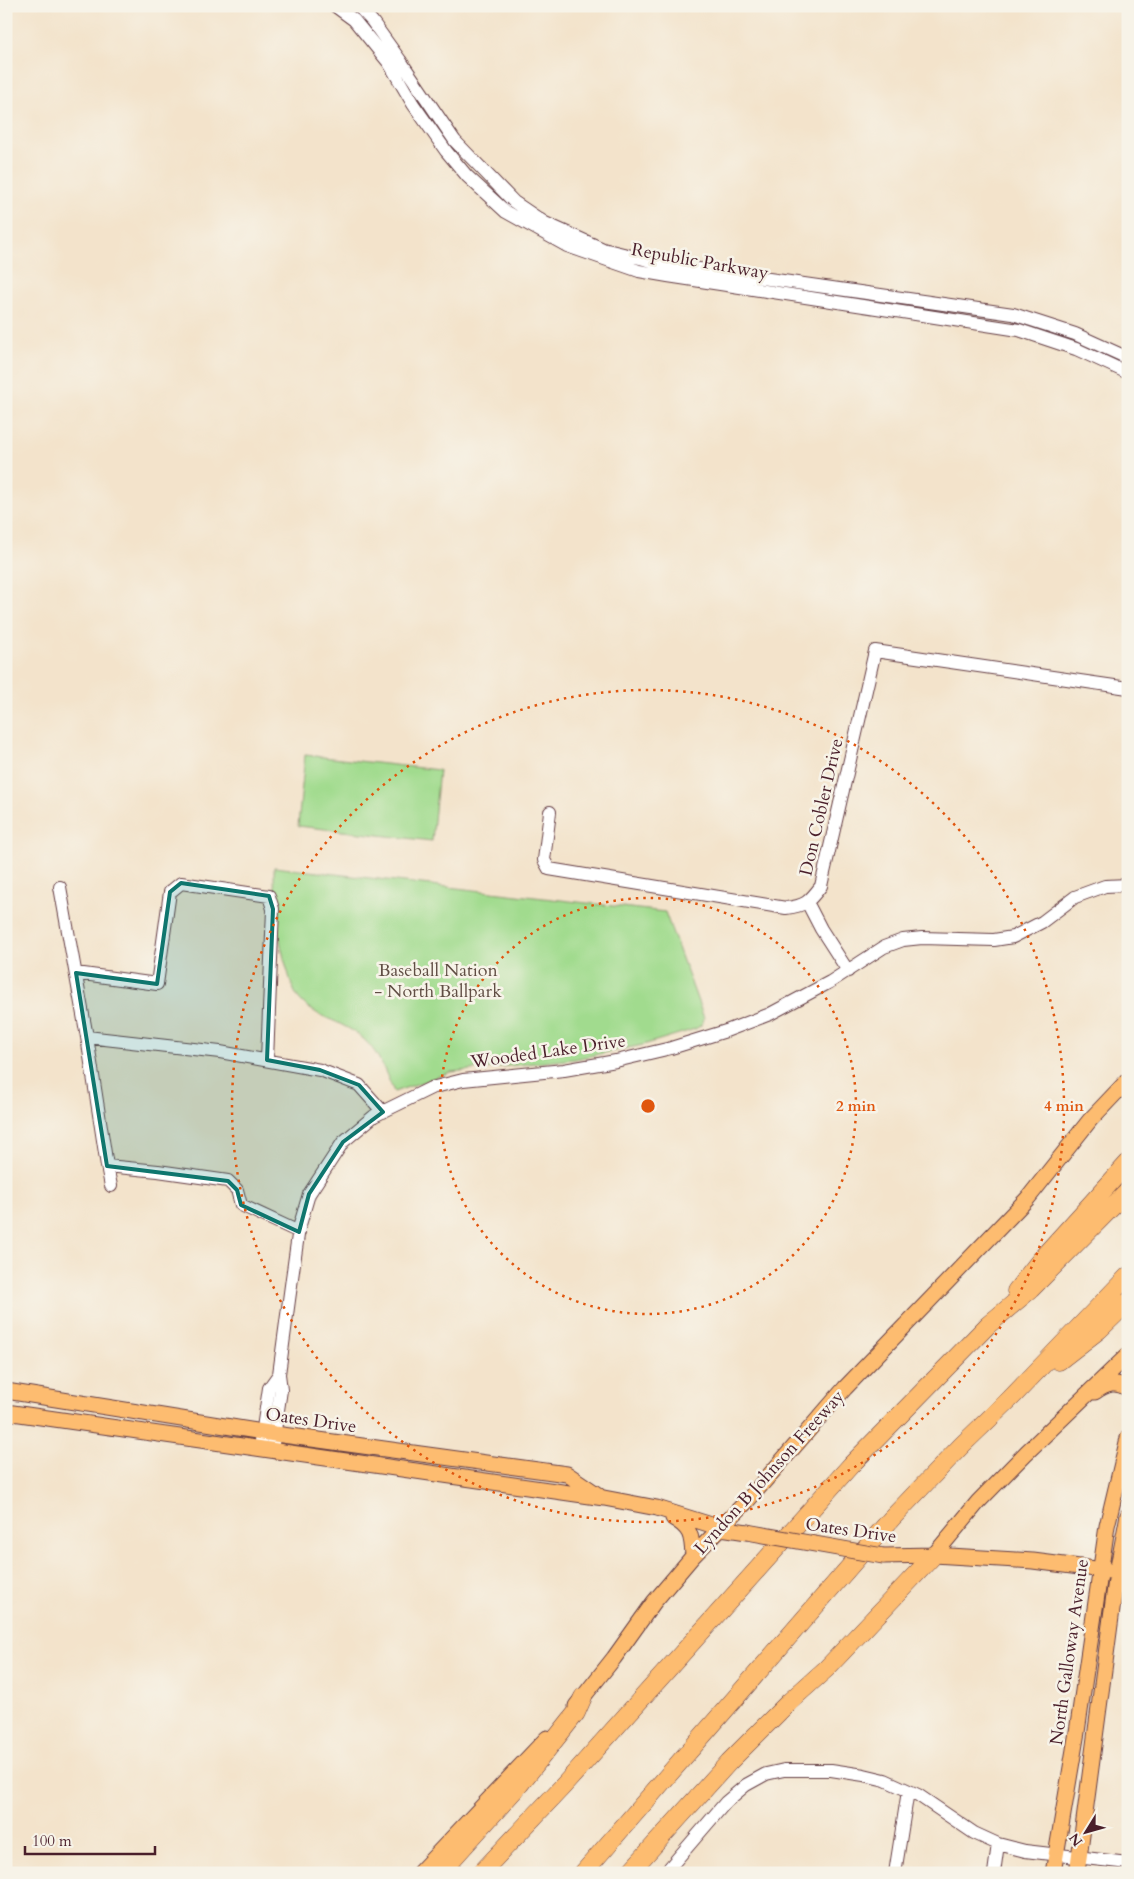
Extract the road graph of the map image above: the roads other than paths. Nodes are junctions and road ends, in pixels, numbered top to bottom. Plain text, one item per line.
1 (335, 6) edge
2 (358, 6) edge
3 (1128, 358) edge
4 (1128, 373) edge
5 (1128, 688) edge
6 (550, 812) dead end
7 (1128, 885) edge
8 (60, 887) dead end
9 (807, 902) junction
10 (848, 971) junction
11 (76, 972) junction
12 (87, 1038) junction
13 (267, 1060) junction
14 (1128, 1080) edge
15 (383, 1112) junction
16 (1128, 1163) edge
17 (108, 1166) junction
18 (111, 1186) dead end
19 (1128, 1191) edge
20 (299, 1232) junction
21 (1128, 1276) edge
22 (1128, 1302) edge
23 (988, 1325) junction
24 (1128, 1355) edge
25 (1128, 1389) edge
26 (6, 1391) edge
27 (1013, 1396) junction
28 (1079, 1402) junction
29 (6, 1412) edge
30 (269, 1433) junction
31 (1128, 1438) edge
32 (266, 1449) junction
33 (435, 1456) junction
34 (432, 1473) junction
35 (604, 1498) junction
36 (657, 1508) junction
37 (1128, 1515) edge
38 (722, 1528) junction
39 (1103, 1552) junction
40 (934, 1555) junction
41 (1125, 1555) edge
42 (693, 1556) junction
43 (1101, 1570) junction
44 (1123, 1573) edge
45 (583, 1697) junction
46 (1077, 1732) junction
47 (1095, 1736) junction
48 (908, 1791) junction
49 (998, 1844) junction
50 (1056, 1855) junction
51 (1079, 1856) junction
52 (1128, 1863) edge
53 (443, 1869) edge
54 (419, 1873) edge
55 (481, 1873) edge
56 (583, 1873) edge
57 (629, 1873) edge
58 (665, 1873) edge
59 (895, 1873) edge
60 (994, 1873) edge
61 (1053, 1873) edge
62 (1077, 1873) edge

1 - 4 street, Republic Parkway
2 - 3 street, Republic Parkway
5 - 9 street, Don Cobler Drive
6 - 9 street, Don Cobler Drive
7 - 10 street, Wooded Lake Drive
8 - 11 street
9 - 10 street
10 - 15 street, Wooded Lake Drive
11 - 12 street
11 - 13 street
12 - 13 street
12 - 17 street
13 - 15 street
14 - 38 main road, Lyndon B Johnson Freeway
15 - 20 street, Wooded Lake Drive
16 - 23 highway
17 - 18 street
17 - 20 street
19 - 23 highway
20 - 30 street, Wooded Lake Drive
21 - 27 highway
22 - 27 highway
23 - 55 highway
24 - 28 main road
25 - 28 main road
26 - 30 main road, Oates Drive
27 - 56 highway
28 - 40 main road
29 - 32 main road, Oates Drive
30 - 32 street, Wooded Lake Drive
30 - 33 main road, Oates Drive
31 - 39 main road, North Galloway Avenue
32 - 34 main road, Oates Drive
33 - 34 main road
33 - 35 main road, Oates Drive
34 - 35 main road, Oates Drive
35 - 36 main road, Oates Drive
36 - 38 main road, Oates Drive
36 - 42 main road
37 - 41 main road, North Galloway Avenue
38 - 40 main road, Oates Drive, bridge
38 - 42 main road, Lyndon B Johnson Freeway
39 - 41 main road
39 - 43 main road, North Galloway Avenue
40 - 43 main road, Oates Drive
40 - 57 highway
41 - 44 main road, North Galloway Avenue
42 - 45 main road, Lyndon B Johnson Freeway
43 - 44 main road, Oates Drive
43 - 46 main road, North Galloway Avenue
44 - 47 main road, North Galloway Avenue
45 - 53 highway
45 - 54 main road, Lyndon B Johnson Freeway
46 - 47 main road
46 - 50 main road, North Galloway Avenue
47 - 51 main road, North Galloway Avenue
48 - 49 street
48 - 58 street
48 - 59 street
49 - 50 street
49 - 60 street
50 - 51 street
50 - 61 main road, North Galloway Avenue
51 - 52 street
51 - 62 main road, North Galloway Avenue

